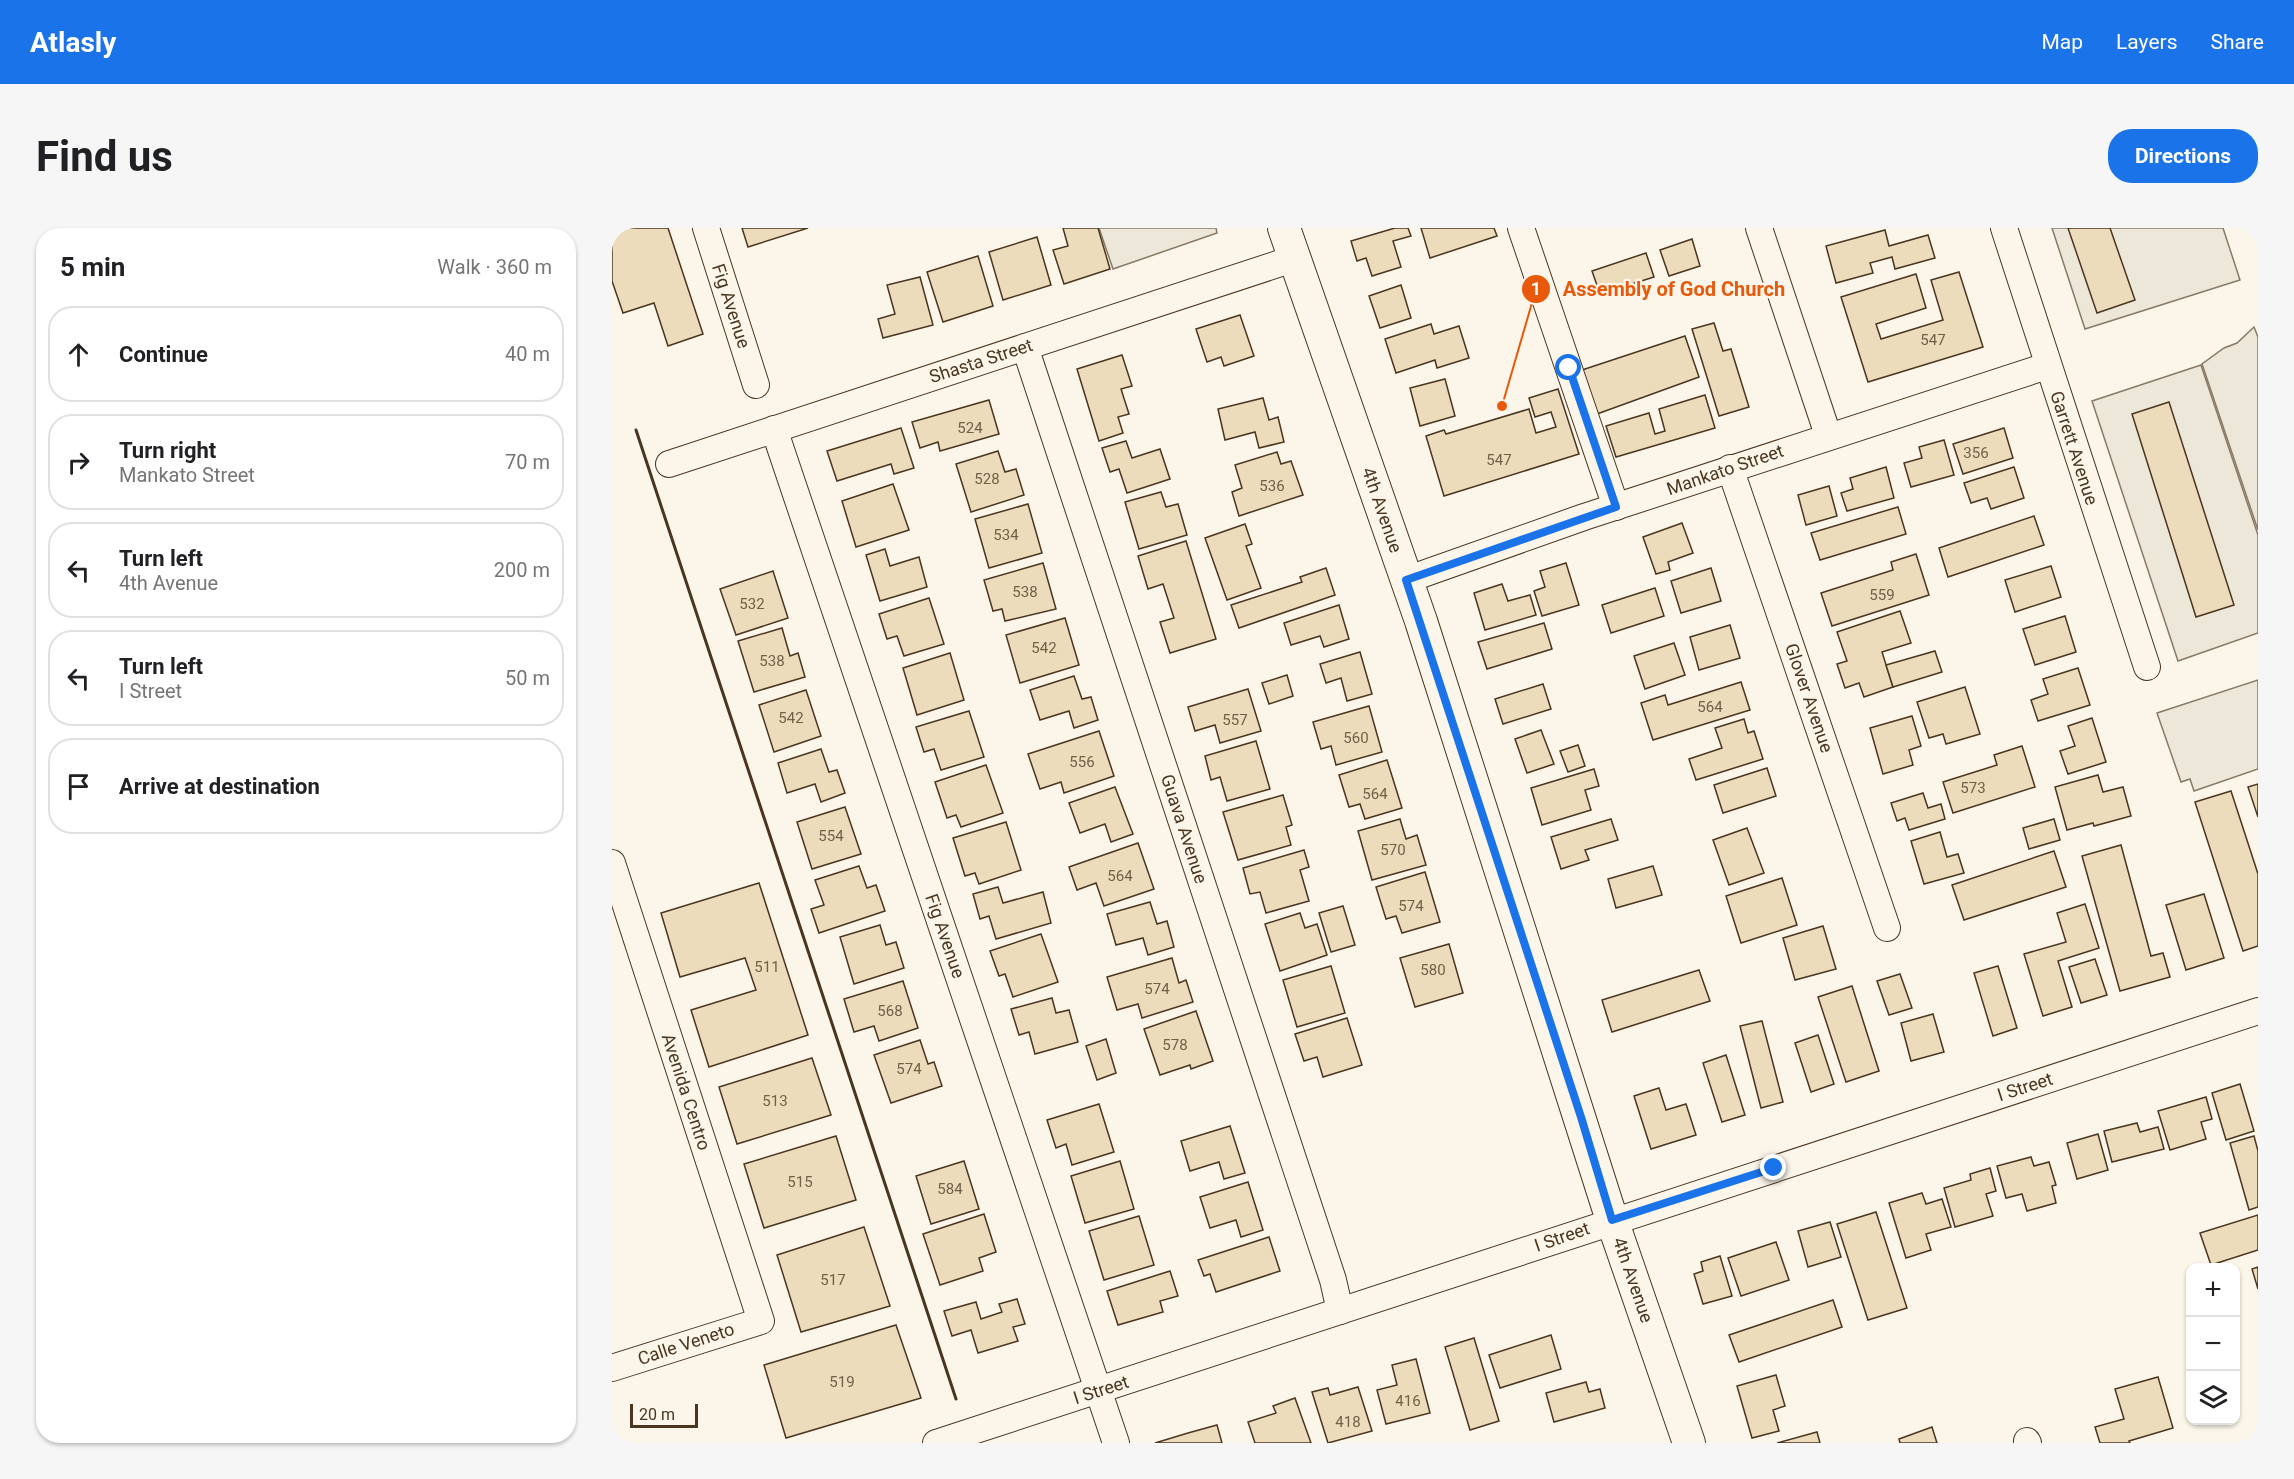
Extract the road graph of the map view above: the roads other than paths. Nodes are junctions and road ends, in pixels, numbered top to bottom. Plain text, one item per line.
1 (706, 228) edge
2 (1284, 228) edge
3 (1521, 228) edge
4 (1759, 228) edge
5 (2004, 228) edge
6 (1293, 259) junction
7 (1025, 347) junction
8 (2046, 366) junction
9 (756, 385) dead end
10 (774, 429) junction
11 (1828, 435) junction
12 (669, 464) dead end
13 (1730, 468) junction
14 (1616, 507) junction
15 (1406, 580) junction
16 (2147, 667) dead end
17 (612, 863) edge
18 (1887, 927) dead end
19 (2258, 1011) edge
20 (1612, 1220) junction
21 (1340, 1311) junction
22 (760, 1320) joint
23 (612, 1368) edge
24 (1097, 1392) junction
25 (936, 1443) edge
26 (1116, 1443) edge
27 (1689, 1443) edge

1 - 9 street, Fig Avenue
2 - 6 main road, 4th Avenue
3 - 14 street
4 - 11 street
5 - 8 street, Garrett Avenue
6 - 7 street, Shasta Street
6 - 15 main road, 4th Avenue
7 - 10 street, Shasta Street
7 - 21 street, Guava Avenue
8 - 11 street, Mankato Street
8 - 16 street, Garrett Avenue
10 - 12 street, Shasta Street
10 - 24 street, Fig Avenue
11 - 13 street, Mankato Street
13 - 14 street, Mankato Street
13 - 18 street, Glover Avenue
14 - 15 street, Mankato Street
15 - 20 main road, 4th Avenue
17 - 22 street, Avenida Centro
19 - 20 street, I Street
20 - 21 street, I Street
20 - 27 main road, 4th Avenue
21 - 24 street, I Street
22 - 23 street, Calle Veneto
24 - 25 street, I Street
24 - 26 street, Fig Avenue

